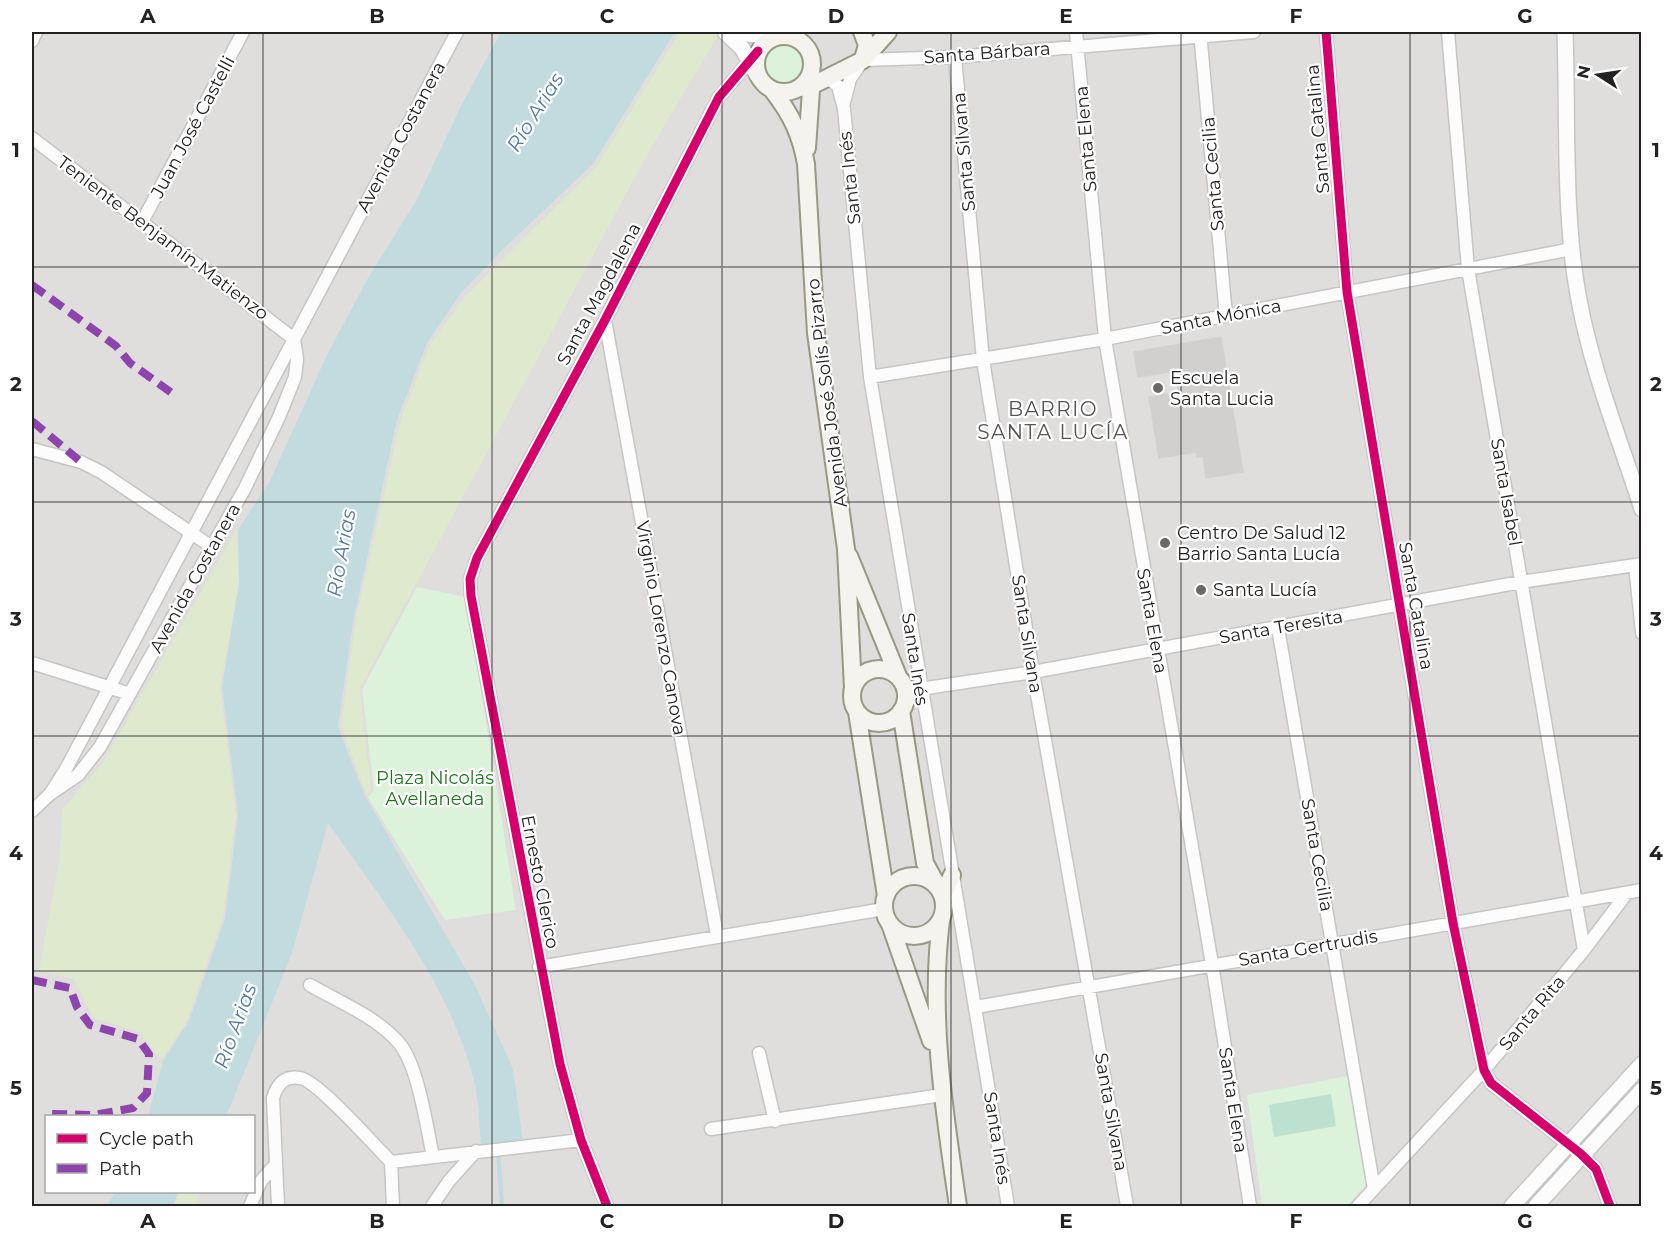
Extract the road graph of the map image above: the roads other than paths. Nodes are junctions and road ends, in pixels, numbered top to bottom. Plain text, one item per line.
1 (36, 32) edge
2 (243, 32) edge
3 (457, 32) edge
4 (724, 32) edge
5 (731, 32) edge
6 (862, 32) edge
7 (888, 32) edge
8 (1076, 32) edge
9 (1254, 32) edge
10 (1326, 32) edge
11 (1448, 32) edge
12 (1565, 32) edge
13 (787, 34) edge
14 (1200, 34) edge
15 (32, 41) edge
16 (1077, 47) junction
17 (955, 57) junction
18 (863, 60) junction
19 (755, 63) junction
20 (813, 80) junction
21 (773, 91) junction
22 (844, 109) junction
23 (32, 138) edge
24 (806, 164) junction
25 (142, 222) junction
26 (1572, 249) junction
27 (1468, 268) junction
28 (1347, 292) junction
29 (1226, 316) junction
30 (604, 320) junction
31 (294, 339) junction
32 (1105, 339) junction
33 (983, 360) junction
34 (870, 378) junction
35 (32, 449) edge
36 (1641, 509) edge
37 (191, 530) junction
38 (212, 547) junction
39 (846, 549) junction
40 (477, 558) joint
41 (1638, 564) edge
42 (1521, 582) junction
43 (1399, 606) junction
44 (1278, 628) junction
45 (1641, 633) edge
46 (1156, 650) junction
47 (32, 663) edge
48 (1033, 672) junction
49 (907, 684) junction
50 (110, 686) junction
51 (853, 688) junction
52 (130, 694) junction
53 (903, 708) junction
54 (857, 712) junction
55 (50, 794) junction
56 (32, 811) edge
57 (952, 875) junction
58 (1641, 890) edge
59 (1627, 893) junction
60 (1575, 903) junction
61 (945, 905) junction
62 (886, 910) junction
63 (1453, 923) junction
64 (717, 935) junction
65 (1332, 944) junction
66 (1584, 950) junction
67 (1212, 964) junction
68 (540, 967) junction
69 (310, 985) dead end
70 (1089, 986) junction
71 (976, 1007) junction
72 (759, 1053) dead end
73 (937, 1056) junction
74 (1641, 1064) edge
75 (1484, 1070) junction
76 (1641, 1090) edge
77 (942, 1095) junction
78 (775, 1121) junction
79 (711, 1129) dead end
80 (581, 1140) junction
81 (1567, 1144) junction
82 (482, 1150) junction
83 (1581, 1154) junction
84 (434, 1157) junction
85 (391, 1162) junction
86 (276, 1164) junction
87 (1374, 1189) junction
88 (250, 1206) edge
89 (278, 1206) edge
90 (393, 1206) edge
91 (432, 1206) edge
92 (607, 1206) edge
93 (958, 1206) edge
94 (1008, 1206) edge
95 (1127, 1206) edge
96 (1250, 1206) edge
97 (1358, 1206) edge
98 (1512, 1206) edge
99 (1536, 1206) edge
100 (1610, 1206) edge

1 - 15 street
2 - 25 street, Juan José Castelli
3 - 31 street, Avenida Costanera
4 - 19 street
5 - 13 street
6 - 18 main road
7 - 18 main road
8 - 16 street, Santa Elena
9 - 14 street, Santa Bárbara
10 - 28 street, Santa Catalina
11 - 27 street, Santa Isabel
12 - 26 street
13 - 19 main road
13 - 20 main road
14 - 16 street, Santa Bárbara
14 - 29 street, Santa Cecilia
16 - 17 street, Santa Bárbara
16 - 32 street, Santa Elena
17 - 18 street, Santa Bárbara
17 - 33 street, Santa Silvana
18 - 20 main road
18 - 22 street, Santa Inés
19 - 21 main road
19 - 30 street, Santa Magdalena
20 - 21 main road
20 - 22 street, Santa Inés
20 - 24 main road, Avenida José Solís Pizarro
21 - 24 main road, Avenida José Solís Pizarro
22 - 34 street, Santa Inés
23 - 25 street, Teniente Benjamín Matienzo
24 - 39 main road, Avenida José Solís Pizarro
25 - 31 street, Teniente Benjamín Matienzo
26 - 27 street, Santa Mónica
26 - 36 street
27 - 28 street, Santa Mónica
27 - 42 street, Santa Isabel
28 - 29 street, Santa Mónica
28 - 43 street, Santa Catalina
29 - 32 street, Santa Mónica
30 - 40 street, Santa Magdalena
30 - 64 street, Virginio Lorenzo Canova
31 - 37 street, Avenida Costanera
31 - 38 street, Avenida Costanera
32 - 33 street, Santa Mónica
32 - 46 street, Santa Elena
33 - 34 street, Santa Mónica
33 - 48 street, Santa Silvana
34 - 49 street, Santa Inés
35 - 37 street
37 - 38 street
37 - 50 street, Avenida Costanera
38 - 52 street, Avenida Costanera
39 - 49 main road, Avenida José Solís Pizarro
39 - 51 main road, Avenida José Solís Pizarro
40 - 68 street, Ernesto Clerico
41 - 42 street, Santa Teresita
41 - 45 street
42 - 43 street, Santa Teresita
42 - 60 street, Santa Isabel
43 - 44 street, Santa Teresita
43 - 63 street, Santa Catalina
44 - 46 street, Santa Teresita
44 - 65 street, Santa Cecilia
46 - 48 street, Santa Teresita
46 - 67 street, Santa Elena
47 - 50 street
48 - 49 street, Santa Teresita
48 - 70 street, Santa Silvana
49 - 51 main road
49 - 53 main road, Avenida José Solís Pizarro
49 - 57 street, Santa Inés
50 - 52 street
50 - 55 street, Avenida Costanera
51 - 54 main road, Avenida José Solís Pizarro
52 - 55 street, Avenida Costanera
53 - 54 main road
53 - 61 main road, Avenida José Solís Pizarro
54 - 62 main road, Avenida José Solís Pizarro
55 - 56 street, Avenida Costanera
57 - 61 main road
57 - 61 street, Santa Inés
58 - 59 street, Santa Gertrudis
59 - 60 street, Santa Gertrudis
59 - 66 street, Santa Rita
60 - 63 street, Santa Gertrudis
60 - 66 street, Santa Isabel
61 - 62 main road
61 - 62 main road
61 - 71 street, Santa Inés
61 - 73 main road, Avenida José Solís Pizarro
62 - 64 street
62 - 73 main road, Avenida José Solís Pizarro
63 - 65 street, Santa Gertrudis
63 - 75 street, Santa Catalina
64 - 68 street
65 - 67 street, Santa Gertrudis
65 - 87 street, Santa Cecilia
66 - 75 street, Santa Rita
67 - 70 street, Santa Gertrudis
67 - 96 street, Santa Elena
68 - 80 street, Ernesto Clerico
69 - 84 street
70 - 71 street, Santa Gertrudis
70 - 95 street, Santa Silvana
71 - 94 street, Santa Inés
72 - 78 street
73 - 77 main road, Avenida José Solís Pizarro
74 - 81 street
75 - 81 street, Santa Catalina
75 - 87 street, Santa Rita
76 - 83 street
77 - 78 street
77 - 93 main road, Avenida José Solís Pizarro
78 - 79 street
80 - 82 street
80 - 92 street, Ernesto Clerico
81 - 83 street, Santa Catalina
81 - 98 street
82 - 84 street
82 - 91 street
83 - 99 street
83 - 100 street, Santa Catalina
84 - 85 street
85 - 86 street
85 - 90 street
86 - 88 street
86 - 89 street
87 - 97 street, Santa Rita

